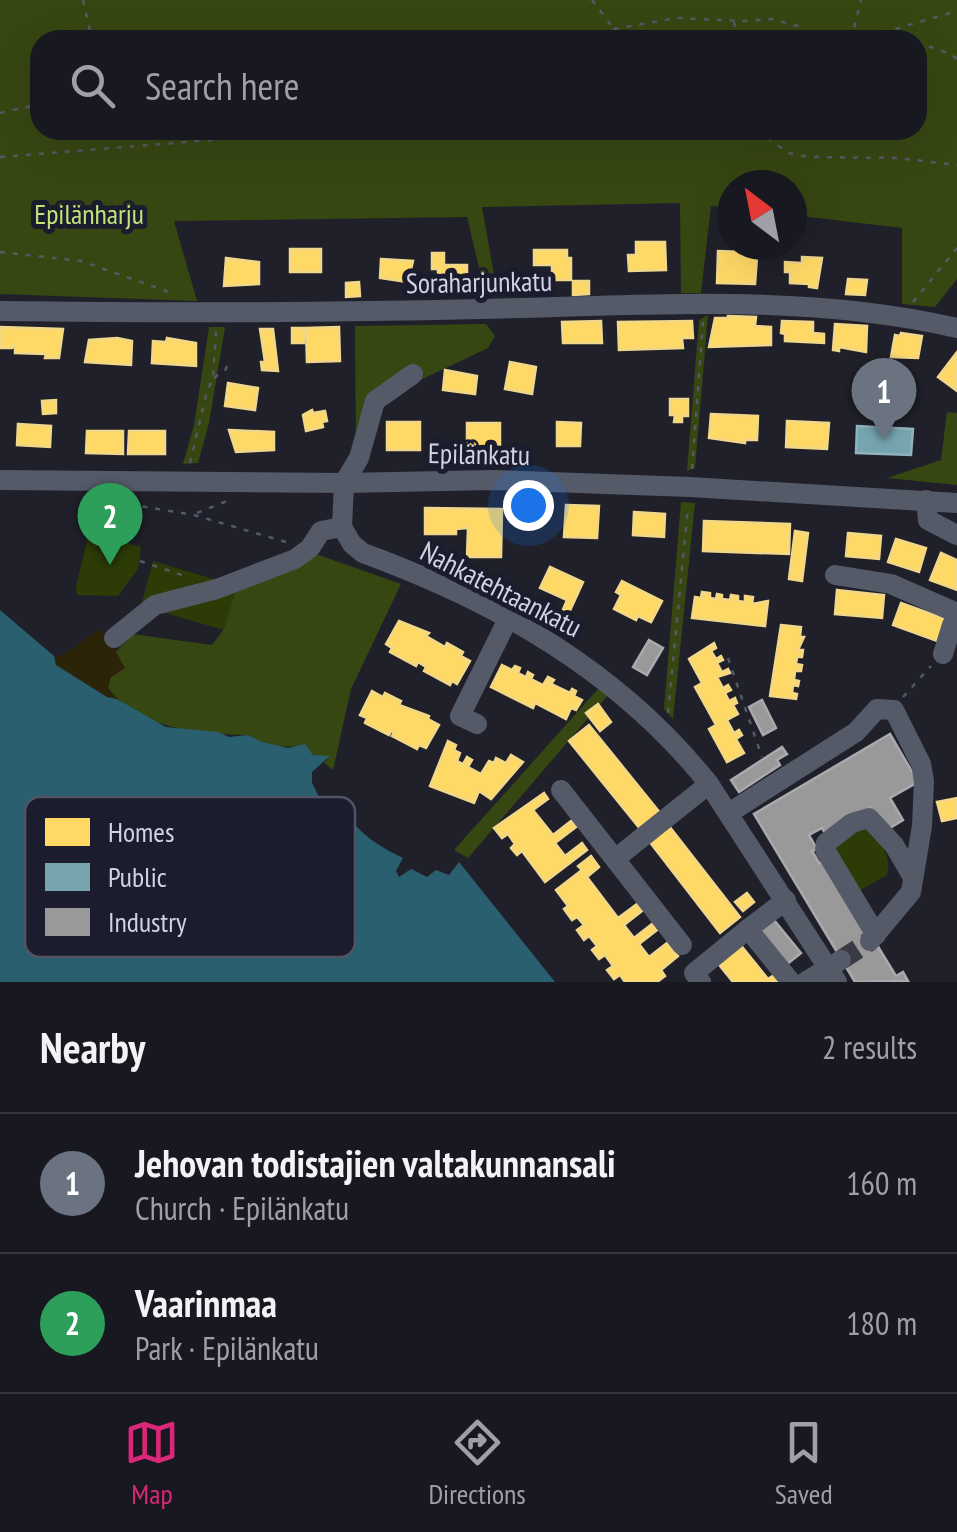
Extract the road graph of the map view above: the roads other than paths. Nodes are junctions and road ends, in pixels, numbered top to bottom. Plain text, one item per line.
1 (0, 311) edge
2 (957, 328) edge
3 (413, 374) dead end
4 (0, 480) edge
5 (344, 483) junction
6 (926, 500) junction
7 (957, 504) edge
8 (342, 527) junction
9 (957, 535) edge
10 (834, 575) dead end
11 (957, 616) edge
12 (509, 617) junction
13 (114, 638) dead end
14 (943, 654) road end
15 (477, 724) dead end
16 (708, 784) junction
17 (561, 790) dead end
18 (729, 812) junction
19 (615, 859) junction
20 (911, 874) junction
21 (786, 900) junction
22 (748, 929) junction
23 (682, 945) dead end
24 (836, 970) edge
25 (701, 982) edge
26 (791, 982) edge
27 (805, 982) edge

1 - 2 street, Soraharjunkatu
3 - 5 street
4 - 5 street, Epilänkatu
5 - 6 street, Epilänkatu
5 - 8 street
6 - 7 street, Epilänkatu
6 - 9 street
8 - 12 street, Nahkatehtaankatu
8 - 13 street
10 - 11 street
11 - 14 street
12 - 15 street
12 - 16 street, Nahkatehtaankatu
16 - 18 street, Nahkatehtaankatu
16 - 19 street
17 - 19 street
18 - 20 street
18 - 21 street, Nahkatehtaankatu
19 - 23 street
20 - 20 street
21 - 22 street
21 - 24 street, Nahkatehtaankatu
22 - 25 street
22 - 26 street
24 - 27 street

